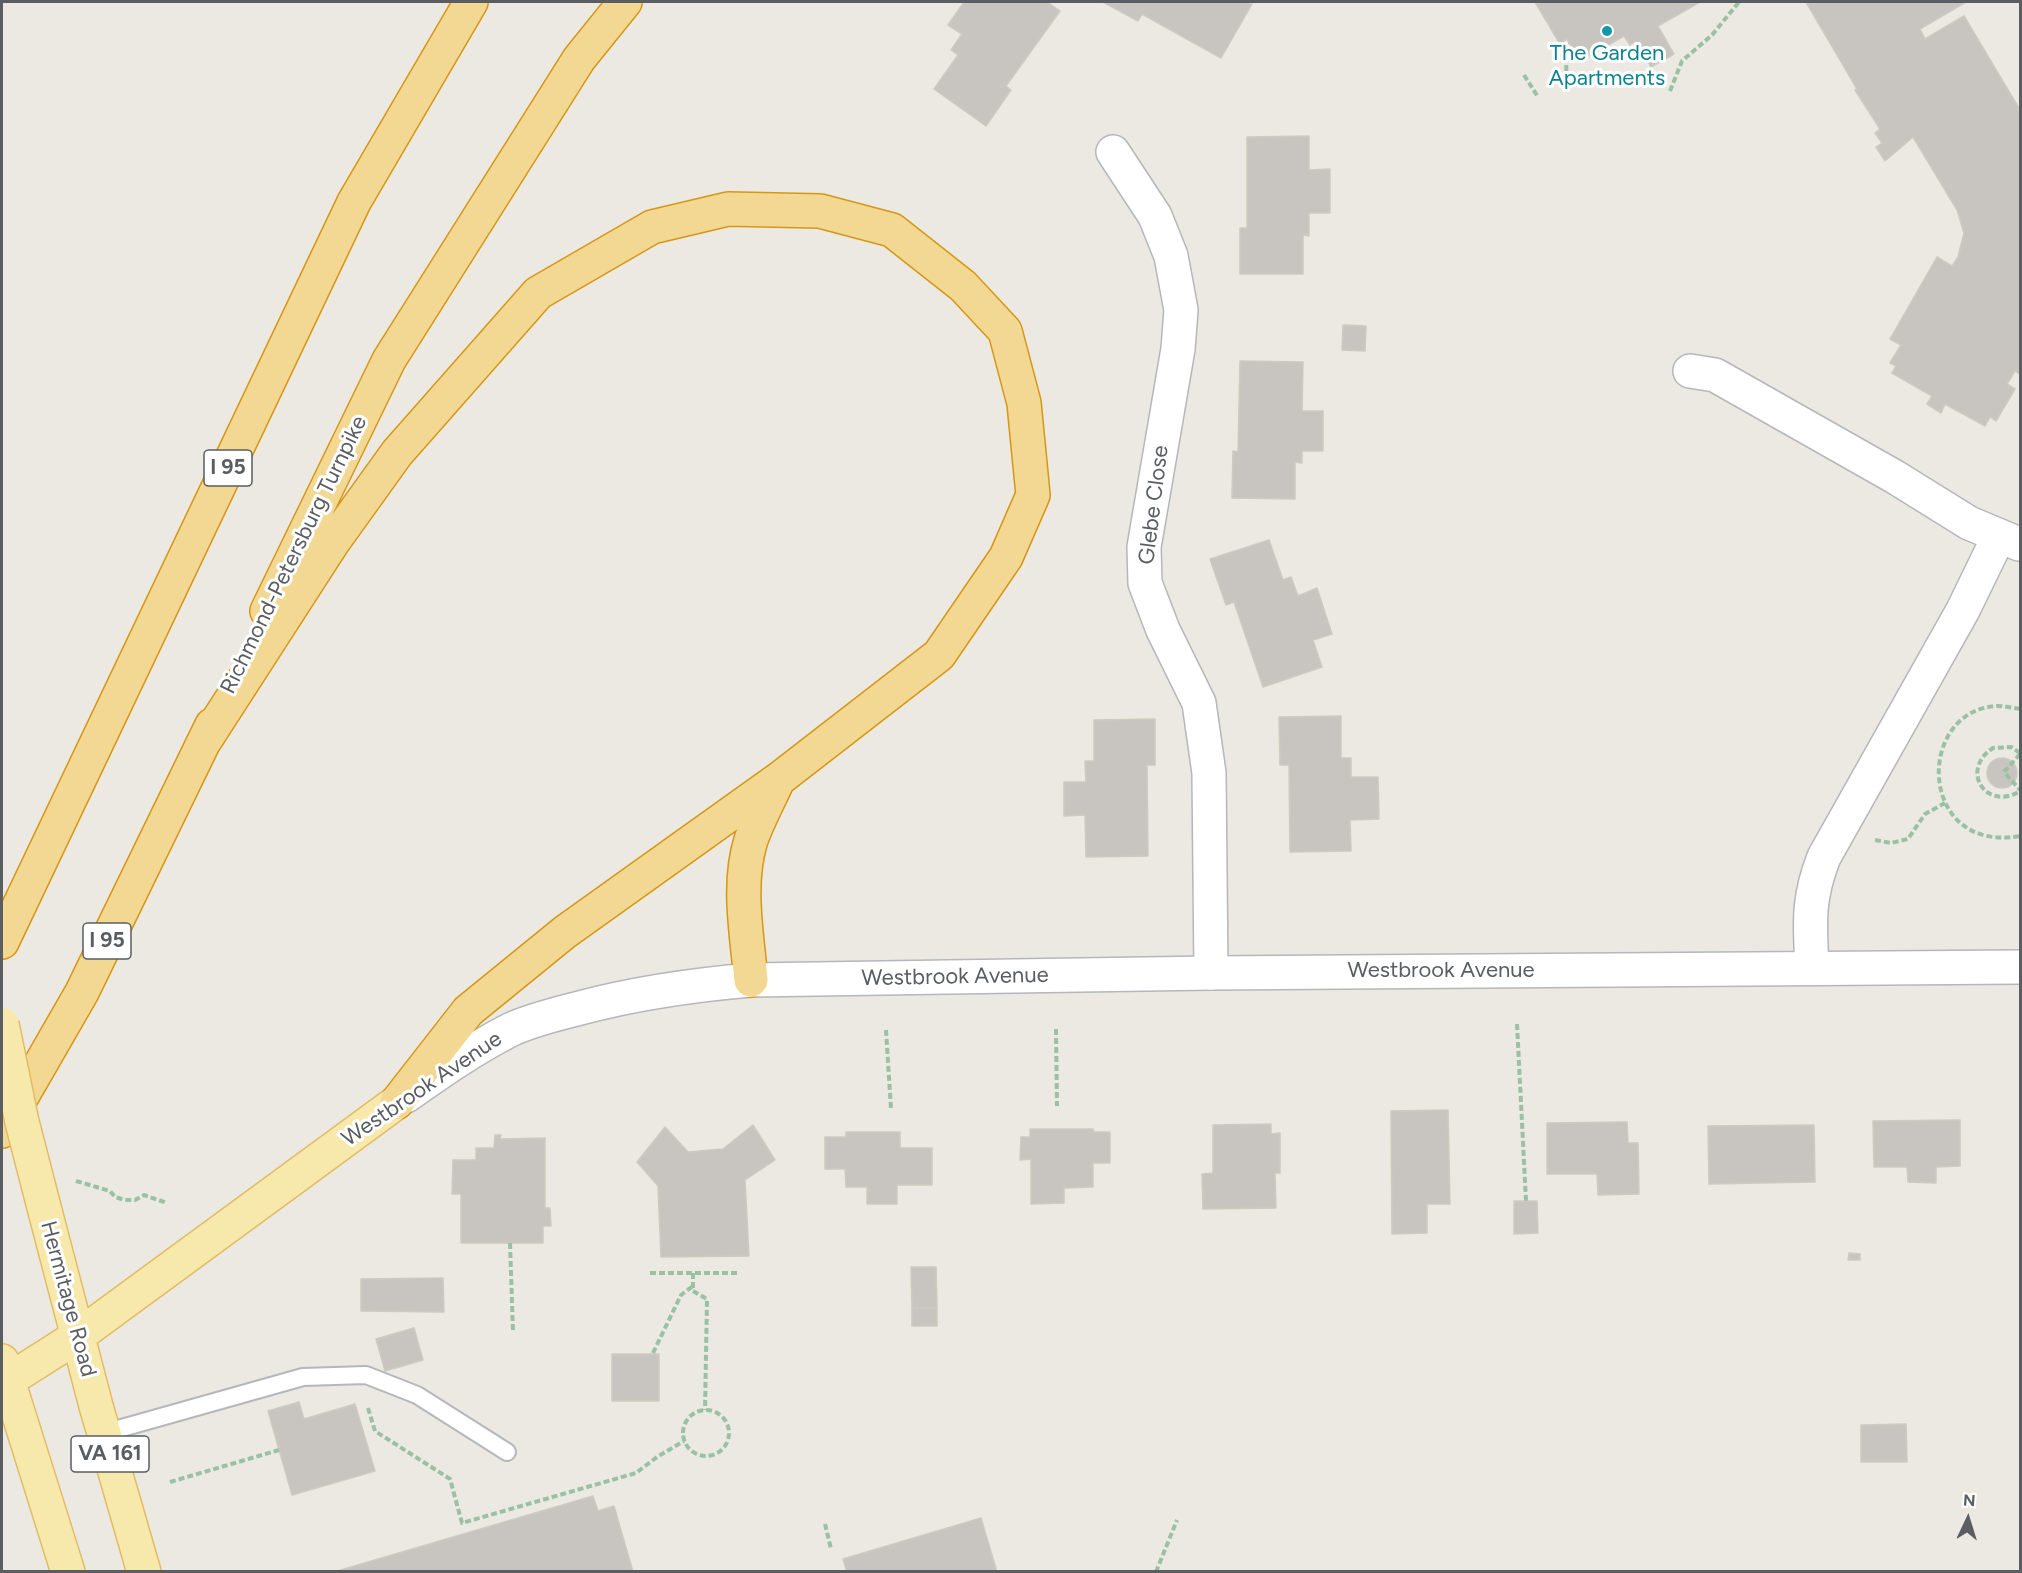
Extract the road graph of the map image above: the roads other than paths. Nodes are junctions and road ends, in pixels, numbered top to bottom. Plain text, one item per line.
1 (471, 2) edge
2 (625, 2) edge
3 (1113, 152) dead end
4 (1690, 371) dead end
5 (2010, 541) edge
6 (202, 745) junction
7 (779, 779) junction
8 (2, 942) edge
9 (2020, 967) edge
10 (1812, 968) junction
11 (1211, 973) junction
12 (751, 980) junction
13 (2, 1024) edge
14 (397, 1102) junction
15 (2, 1131) edge
16 (78, 1336) junction
17 (4, 1371) edge
18 (104, 1433) junction
19 (507, 1452) dead end
20 (68, 1572) edge
21 (144, 1572) edge

1 - 8 highway, I 95
2 - 6 highway, Richmond-Petersburg Turnpike / I 95
3 - 11 street, Glebe Close
4 - 5 street
5 - 10 street
6 - 7 highway
6 - 15 highway, Richmond-Petersburg Turnpike / I 95
7 - 12 highway
7 - 14 highway
9 - 10 street, Westbrook Avenue
10 - 11 street, Westbrook Avenue
11 - 12 street, Westbrook Avenue
12 - 14 street, Westbrook Avenue
13 - 16 main road, Hermitage Road / VA 161, bridge
14 - 16 main road, Westbrook Avenue
16 - 17 main road, Westbrook Avenue
16 - 18 main road, Hermitage Road / VA 161
17 - 20 main road, VA 161
18 - 19 lane
18 - 21 main road, Hermitage Road / VA 161

